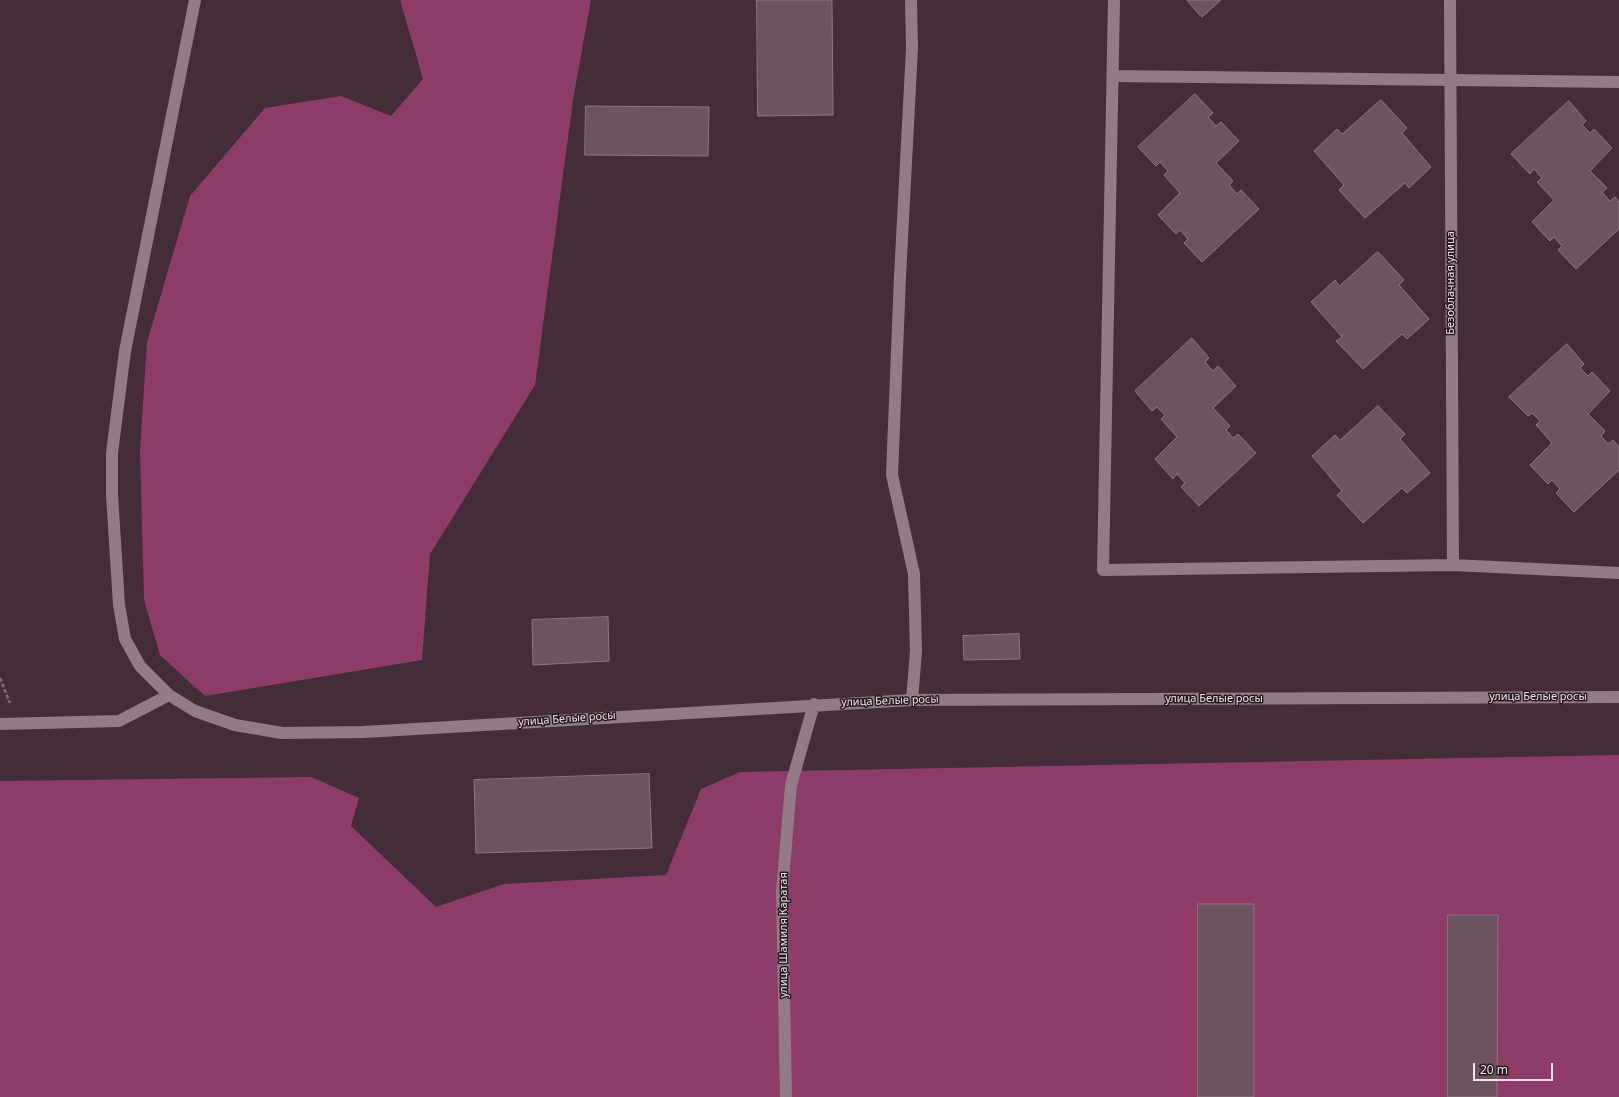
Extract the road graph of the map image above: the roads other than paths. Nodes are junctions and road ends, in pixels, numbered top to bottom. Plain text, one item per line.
1 (195, 0) edge
2 (911, 0) edge
3 (1114, 0) edge
4 (1450, 0) edge
5 (1113, 76) junction
6 (1450, 81) junction
7 (1619, 82) edge
8 (1453, 566) junction
9 (1619, 572) edge
10 (169, 696) junction
11 (1619, 697) edge
12 (912, 700) junction
13 (814, 704) junction
14 (0, 724) edge
15 (786, 1097) edge

1 - 10 street, улица Белые росы
2 - 12 street
3 - 5 street
4 - 6 street, Безоблачная улица
5 - 6 street
5 - 8 street
6 - 7 street
6 - 8 street, Безоблачная улица
8 - 9 street
10 - 13 street, улица Белые росы
10 - 14 street
11 - 12 street, улица Белые росы
12 - 13 street, улица Белые росы
13 - 15 street, улица Шамиля Каратая

